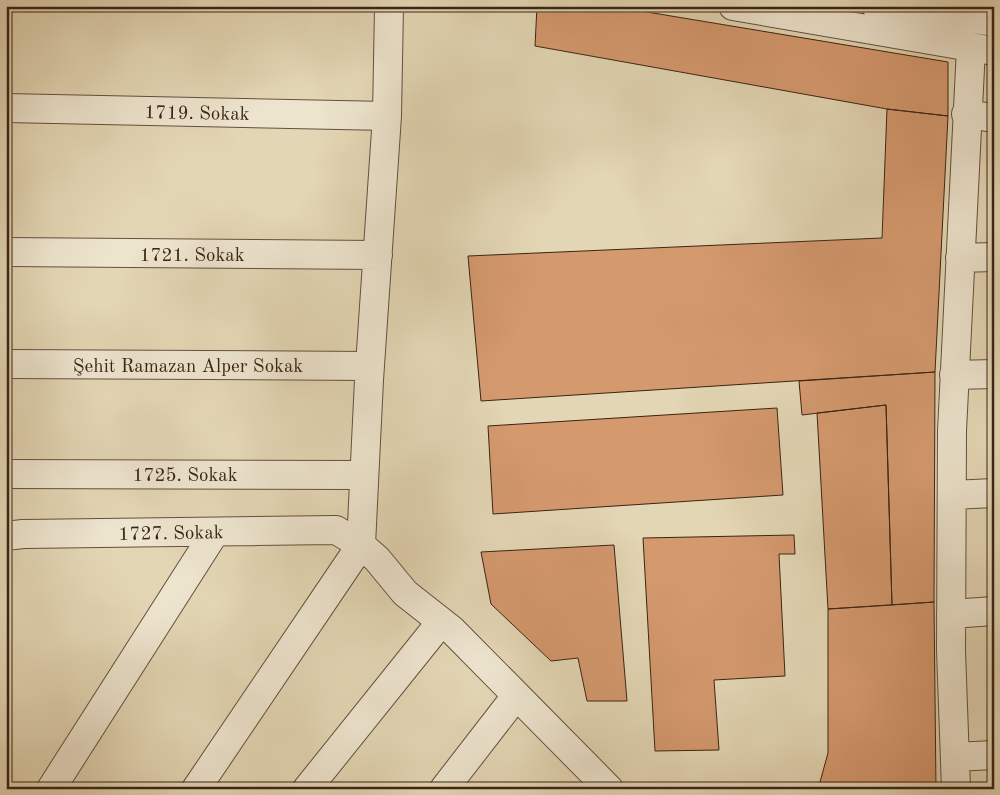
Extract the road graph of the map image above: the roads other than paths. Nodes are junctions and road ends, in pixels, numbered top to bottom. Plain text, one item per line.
1 (389, 6) edge
2 (733, 6) edge
3 (876, 6) edge
4 (994, 22) edge
5 (982, 49) edge
6 (6, 108) edge
7 (966, 114) junction
8 (387, 116) junction
9 (994, 118) edge
10 (6, 252) edge
11 (378, 255) junction
12 (994, 257) edge
13 (960, 258) junction
14 (6, 364) edge
15 (370, 366) junction
16 (994, 374) edge
17 (954, 375) junction
18 (6, 474) edge
19 (364, 475) junction
20 (994, 493) edge
21 (952, 495) junction
22 (215, 532) junction
23 (6, 536) edge
24 (361, 545) junction
25 (994, 611) edge
26 (951, 614) junction
27 (441, 622) junction
28 (516, 696) junction
29 (994, 755) edge
30 (955, 757) junction
31 (603, 787) edge
32 (51, 789) edge
33 (196, 789) edge
34 (307, 789) edge
35 (444, 789) edge
36 (956, 789) edge

1 - 8 street
2 - 5 street
3 - 4 street
5 - 7 street
6 - 8 street, 1719. Sokak
7 - 9 street
7 - 13 street
8 - 11 street
10 - 11 street, 1721. Sokak
11 - 15 street
12 - 13 street
13 - 17 street
14 - 15 street, Şehit Ramazan Alper Sokak
15 - 19 street
16 - 17 street
17 - 21 street
18 - 19 street, 1725. Sokak
19 - 24 street
20 - 21 street
21 - 26 street
22 - 23 street, 1727. Sokak
22 - 24 street, 1727. Sokak
22 - 32 street
24 - 27 street
24 - 33 street
25 - 26 street
26 - 30 street
27 - 28 street
27 - 34 street
28 - 31 street
28 - 35 street
29 - 30 street
30 - 36 street

